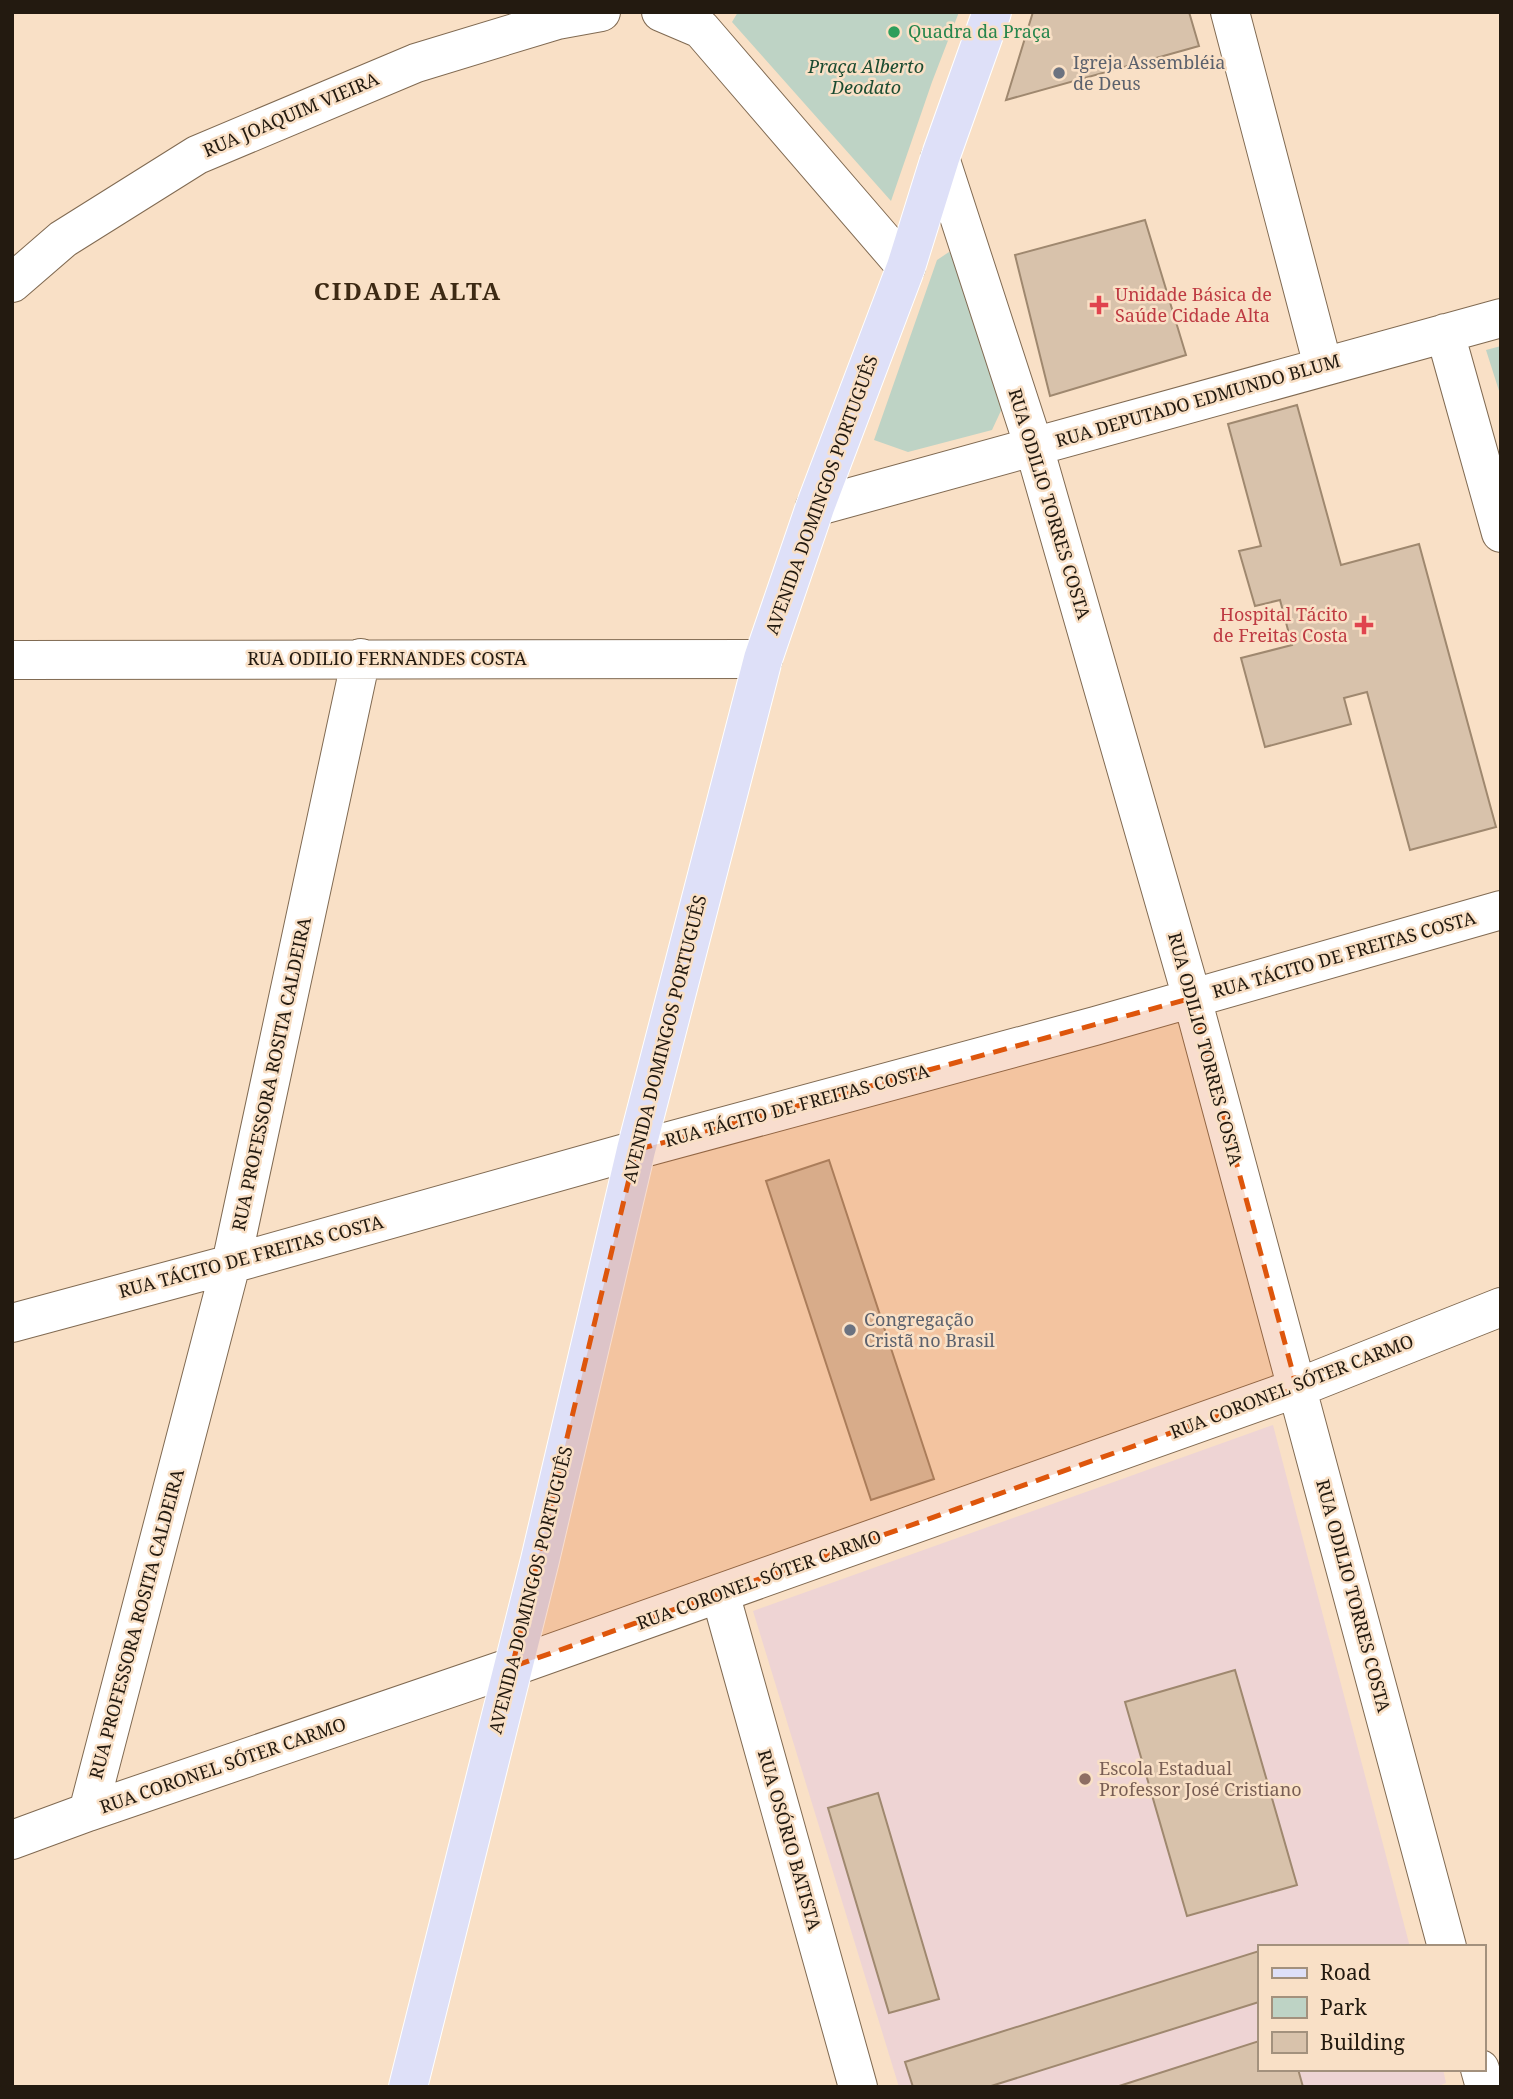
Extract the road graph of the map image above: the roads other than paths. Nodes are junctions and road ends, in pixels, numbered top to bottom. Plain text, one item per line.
1 (601, 12) edge
2 (661, 12) edge
3 (992, 12) edge
4 (1230, 12) edge
5 (706, 20) edge
6 (940, 158) junction
7 (906, 267) junction
8 (12, 283) edge
9 (1501, 318) edge
10 (1445, 333) junction
11 (1323, 366) junction
12 (1034, 447) junction
13 (815, 507) junction
14 (1501, 533) edge
15 (361, 658) junction
16 (763, 659) junction
17 (12, 660) edge
18 (1501, 910) edge
19 (1192, 998) junction
20 (636, 1150) junction
21 (231, 1264) junction
22 (1501, 1307) edge
23 (12, 1323) edge
24 (1297, 1388) junction
25 (720, 1593) junction
26 (512, 1667) junction
27 (88, 1812) junction
28 (12, 1840) edge
29 (1446, 1945) edge
30 (408, 2087) edge
31 (858, 2087) edge

1 - 8 street, RUA JOAQUIM VIEIRA
2 - 5 street
3 - 6 main road, AVENIDA DOMINGOS PORTUGUÊS
4 - 11 street
5 - 7 street
6 - 7 main road, AVENIDA DOMINGOS PORTUGUÊS
6 - 12 street, RUA ODILIO TORRES COSTA
7 - 13 main road, AVENIDA DOMINGOS PORTUGUÊS
9 - 10 street, RUA DEPUTADO EDMUNDO BLUM
10 - 11 street, RUA DEPUTADO EDMUNDO BLUM
10 - 14 street
11 - 12 street, RUA DEPUTADO EDMUNDO BLUM
12 - 13 street, RUA DEPUTADO EDMUNDO BLUM
12 - 19 street, RUA ODILIO TORRES COSTA
13 - 16 main road, AVENIDA DOMINGOS PORTUGUÊS
15 - 16 street, RUA ODILIO FERNANDES COSTA
15 - 17 street, RUA ODILIO FERNANDES COSTA
15 - 21 street, RUA PROFESSORA ROSITA CALDEIRA
16 - 20 main road, AVENIDA DOMINGOS PORTUGUÊS
18 - 19 street, RUA TÁCITO DE FREITAS COSTA
19 - 20 street, RUA TÁCITO DE FREITAS COSTA
19 - 24 street, RUA ODILIO TORRES COSTA
20 - 21 street, RUA TÁCITO DE FREITAS COSTA
20 - 26 main road, AVENIDA DOMINGOS PORTUGUÊS
21 - 23 street, RUA TÁCITO DE FREITAS COSTA
21 - 27 street, RUA PROFESSORA ROSITA CALDEIRA
22 - 24 street, RUA CORONEL SÓTER CARMO
24 - 25 street, RUA CORONEL SÓTER CARMO
24 - 29 street, RUA ODILIO TORRES COSTA
25 - 26 street, RUA CORONEL SÓTER CARMO
25 - 31 street, RUA OSÓRIO BATISTA
26 - 27 street, RUA CORONEL SÓTER CARMO
26 - 30 main road, AVENIDA DOMINGOS PORTUGUÊS
27 - 28 street, RUA CORONEL SÓTER CARMO

